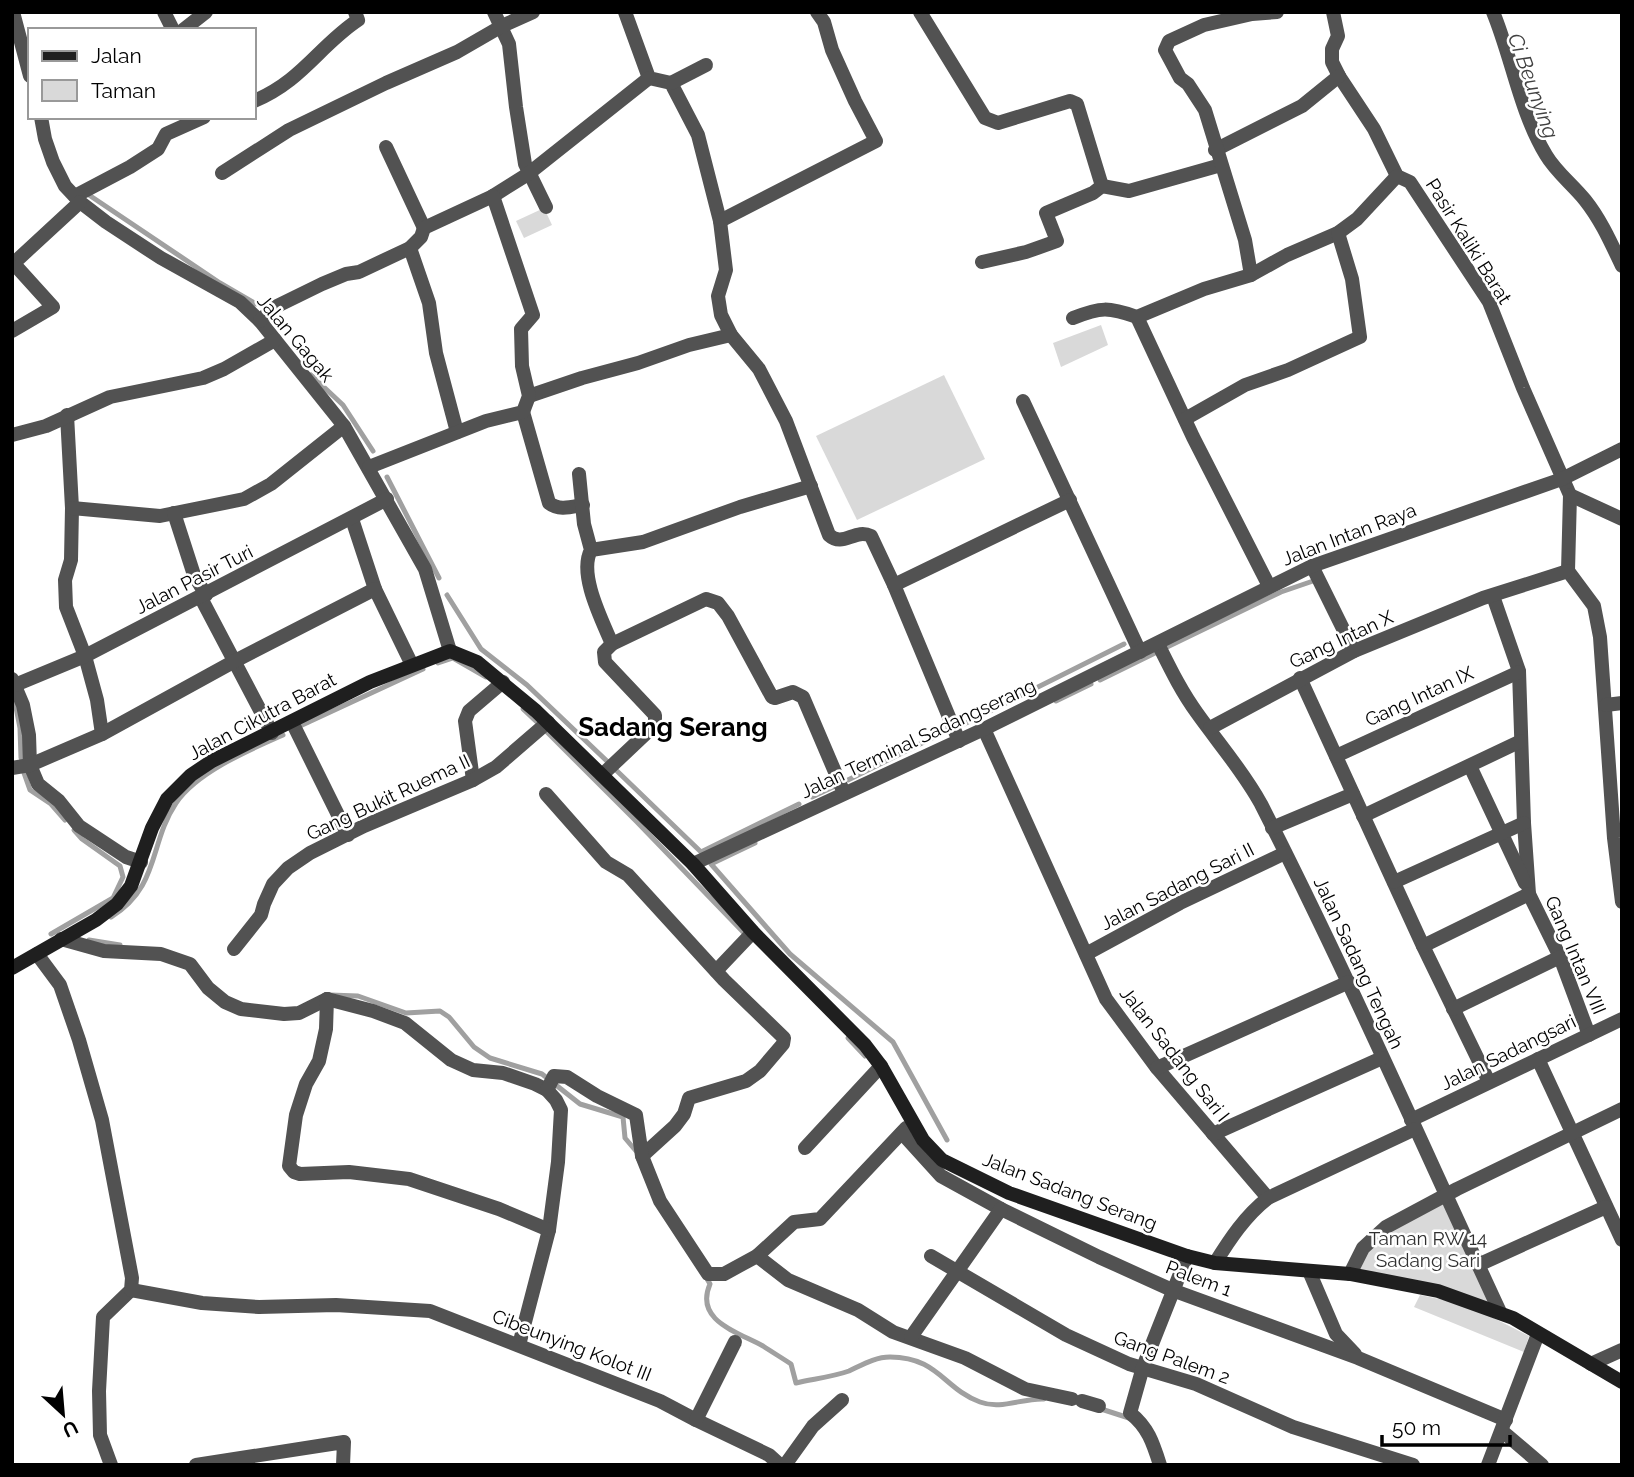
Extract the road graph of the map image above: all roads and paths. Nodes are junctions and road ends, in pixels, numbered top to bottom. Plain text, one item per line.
1 (13, 12) edge
2 (164, 12) edge
3 (206, 12) edge
4 (355, 12) edge
5 (494, 12) edge
6 (533, 12) edge
7 (625, 12) edge
8 (920, 12) edge
9 (1277, 12) edge
10 (1333, 12) edge
11 (1493, 12) edge
12 (822, 15) edge
13 (502, 26) junction
14 (172, 28) edge
15 (186, 28) edge
16 (706, 65) dead end
17 (28, 68) edge
18 (1339, 76) junction
19 (649, 78) junction
20 (671, 83) junction
21 (256, 100) edge
22 (41, 119) edge
23 (200, 119) edge
24 (386, 147) dead end
25 (1215, 150) junction
26 (1221, 165) junction
27 (222, 173) dead end
28 (528, 174) junction
29 (1397, 176) junction
30 (1102, 186) junction
31 (493, 196) junction
32 (78, 199) junction
33 (546, 207) dead end
34 (720, 221) junction
35 (424, 228) junction
36 (1338, 233) junction
37 (410, 248) junction
38 (982, 262) dead end
39 (1622, 266) edge
40 (1251, 275) junction
41 (1137, 317) junction
42 (1073, 318) dead end
43 (260, 321) junction
44 (12, 331) edge
45 (731, 335) junction
46 (275, 340) junction
47 (529, 396) junction
48 (1023, 401) dead end
49 (523, 412) junction
50 (67, 415) junction
51 (1185, 419) junction
52 (344, 426) junction
53 (457, 432) junction
54 (12, 435) edge
55 (1622, 449) edge
56 (369, 467) junction
57 (579, 474) dead end
58 (1562, 479) junction
59 (811, 486) junction
60 (1570, 495) junction
61 (387, 499) junction
62 (1070, 500) junction
63 (583, 505) junction
64 (72, 508) junction
65 (174, 513) junction
66 (352, 519) junction
67 (1622, 519) edge
68 (591, 550) junction
69 (1312, 566) junction
70 (1568, 572) junction
71 (894, 585) junction
72 (1269, 586) junction
73 (375, 589) junction
74 (203, 596) junction
75 (1493, 596) junction
76 (612, 644) junction
77 (1158, 644) junction
78 (450, 651) junction
79 (1354, 651) junction
80 (1140, 652) junction
81 (85, 656) junction
82 (233, 662) junction
83 (412, 665) junction
84 (1519, 672) junction
85 (1300, 678) junction
86 (14, 682) edge
87 (503, 682) junction
88 (1622, 703) edge
89 (1606, 705) junction
90 (292, 722) junction
91 (548, 722) junction
92 (984, 729) junction
93 (1210, 729) junction
94 (272, 733) junction
95 (102, 734) junction
96 (959, 741) junction
97 (1521, 741) junction
98 (1336, 756) junction
99 (30, 765) junction
100 (1470, 765) junction
101 (12, 768) edge
102 (602, 775) junction
103 (473, 780) junction
104 (844, 793) junction
105 (546, 794) dead end
106 (1353, 794) junction
107 (1363, 816) junction
108 (1524, 822) junction
109 (1272, 828) junction
110 (1501, 833) junction
111 (348, 835) junction
112 (1285, 853) junction
113 (141, 862) junction
114 (693, 864) junction
115 (1394, 882) junction
116 (1529, 892) junction
117 (1621, 899) edge
118 (753, 932) junction
119 (67, 941) junction
120 (1423, 946) junction
121 (234, 949) dead end
122 (37, 954) junction
123 (1086, 954) junction
124 (1560, 957) junction
125 (12, 968) edge
126 (716, 971) junction
127 (1349, 982) junction
128 (327, 999) junction
129 (1453, 1009) junction
130 (1622, 1019) edge
131 (1589, 1035) junction
132 (1382, 1058) junction
133 (1538, 1059) junction
134 (881, 1066) junction
135 (1157, 1068) junction
136 (1489, 1083) junction
137 (547, 1090) junction
138 (1622, 1109) edge
139 (1413, 1125) junction
140 (907, 1127) junction
141 (1572, 1132) junction
142 (1213, 1134) junction
143 (805, 1148) dead end
144 (642, 1156) junction
145 (1446, 1194) junction
146 (1268, 1198) junction
147 (1606, 1207) junction
148 (1001, 1209) junction
149 (549, 1230) junction
150 (1622, 1240) edge
151 (757, 1256) junction
152 (931, 1256) dead end
153 (1187, 1256) junction
154 (1215, 1263) junction
155 (1478, 1265) junction
156 (1309, 1271) junction
157 (957, 1273) junction
158 (1350, 1274) junction
159 (131, 1290) junction
160 (1172, 1290) junction
161 (1500, 1312) junction
162 (1538, 1334) junction
163 (911, 1337) junction
164 (735, 1342) dead end
165 (519, 1345) junction
166 (1622, 1350) edge
167 (1359, 1358) junction
168 (1591, 1364) junction
169 (1143, 1367) junction
170 (1622, 1382) edge
171 (842, 1400) dead end
172 (1099, 1406) dead end
173 (696, 1420) junction
174 (1504, 1425) junction
175 (111, 1465) edge
176 (196, 1465) edge
177 (343, 1465) edge
178 (782, 1465) edge
179 (1160, 1465) edge
180 (1413, 1465) edge
181 (1488, 1465) edge
182 (1542, 1465) edge

1 - 17 street
2 - 14 street
3 - 15 street
4 - 21 street
5 - 13 street
6 - 13 street
7 - 19 street
8 - 30 street
9 - 25 street
10 - 18 street
11 - 39 street
12 - 34 street
13 - 27 street
13 - 28 street
16 - 20 street
18 - 25 street
18 - 29 street, Pasir Kaliki Barat
19 - 20 street
19 - 28 street
20 - 34 street
22 - 32 street, Jalan Gagak
23 - 32 street
24 - 35 street
25 - 26 street
26 - 30 street
26 - 40 street
28 - 31 street
28 - 33 street
29 - 36 street
29 - 58 street, Pasir Kaliki Barat
30 - 38 street
31 - 35 street
31 - 47 street
32 - 43 street, Jalan Gagak
32 - 44 street
34 - 45 street
35 - 37 street
36 - 40 street
36 - 51 street
37 - 43 street
37 - 53 street
40 - 41 street
41 - 42 street
41 - 51 street
43 - 46 street, Jalan Gagak
45 - 47 street
45 - 59 street
46 - 50 street
46 - 52 street, Jalan Gagak
47 - 49 street
48 - 62 street
49 - 53 street
49 - 63 street
50 - 54 street
50 - 64 street
51 - 72 street
52 - 56 street, Jalan Gagak
52 - 65 street
53 - 56 street
55 - 58 street, Jalan Intan Raya
56 - 61 street, Jalan Gagak
57 - 63 street
58 - 60 street, Pasir Kaliki Barat
58 - 69 street, Jalan Intan Raya
59 - 68 street
59 - 71 street
60 - 67 street
60 - 70 street
61 - 66 street, Jalan Pasir Turi
61 - 78 street, Jalan Gagak
62 - 71 street
62 - 80 street
63 - 68 street
64 - 65 street
64 - 81 street
65 - 74 street
66 - 73 street
66 - 74 street, Jalan Pasir Turi
68 - 76 street
69 - 72 street, Jalan Intan Raya
69 - 79 street
70 - 75 street, Gang Intan X
70 - 89 street
71 - 96 street
72 - 77 street, Jalan Intan Raya
73 - 82 street
73 - 83 street
74 - 81 street, Jalan Pasir Turi
74 - 82 street
75 - 79 street, Gang Intan X
75 - 84 street, Gang Intan VIII
76 - 102 street
76 - 104 street
77 - 80 street, Jalan Terminal Sadangserang
77 - 93 street, Jalan Sadang Tengah
78 - 83 main road, Jalan Cikutra Barat
78 - 87 main road, Jalan Sadang Serang
79 - 85 street, Gang Intan X
80 - 92 street, Jalan Terminal Sadangserang
81 - 86 street, Jalan Pasir Turi
81 - 95 street
82 - 94 street
82 - 95 street
83 - 90 main road, Jalan Cikutra Barat
84 - 97 street, Gang Intan VIII
84 - 98 street, Gang Intan IX
85 - 93 street, Gang Intan X
85 - 98 street
86 - 99 street
87 - 91 main road, Jalan Sadang Serang
87 - 103 street
88 - 89 street
89 - 117 street
90 - 94 main road, Jalan Cikutra Barat
90 - 111 street
91 - 102 main road, Jalan Sadang Serang
91 - 103 street, Gang Bukit Ruema II
92 - 96 street, Jalan Terminal Sadangserang
92 - 123 street, Jalan Sadang Sari I
93 - 109 street, Jalan Sadang Tengah
94 - 113 main road, Jalan Cikutra Barat
95 - 99 street
96 - 104 street, Jalan Terminal Sadangserang
97 - 100 street
97 - 108 street, Gang Intan VIII
98 - 106 street
99 - 101 street
99 - 113 street
100 - 107 street
100 - 110 street, Gang Intan VIII
102 - 114 main road, Jalan Sadang Serang
103 - 111 street, Gang Bukit Ruema II
104 - 114 street, Jalan Terminal Sadangserang
105 - 126 street
106 - 107 street
106 - 109 street
107 - 115 street
108 - 110 street
108 - 116 street, Gang Intan VIII
109 - 112 street, Jalan Sadang Tengah
110 - 115 street
110 - 116 street, Gang Intan VIII
111 - 121 street, Gang Bukit Ruema II
112 - 123 street, Jalan Sadang Sari II
112 - 127 street, Jalan Sadang Tengah
113 - 119 main road, Jalan Cikutra Barat
114 - 118 main road, Jalan Sadang Serang
115 - 120 street
116 - 120 street
116 - 124 street, Gang Intan VIII
118 - 126 street
118 - 134 main road, Jalan Sadang Serang
119 - 122 main road, Jalan Cikutra Barat
119 - 128 street
120 - 129 street
122 - 125 main road, Jalan Cikutra Barat
122 - 159 street
123 - 135 street, Jalan Sadang Sari I
124 - 129 street
124 - 131 street, Gang Intan VIII
126 - 144 street
127 - 132 street, Jalan Sadang Tengah
127 - 135 street
128 - 137 street
128 - 149 street
129 - 136 street
130 - 131 street, Jalan Sadangsari
131 - 133 street, Jalan Sadangsari
132 - 139 street, Jalan Sadang Tengah
132 - 142 street
133 - 136 street, Jalan Sadangsari
133 - 141 street
134 - 140 main road, Jalan Sadang Serang
134 - 143 street
135 - 142 street, Jalan Sadang Sari I
136 - 139 street, Jalan Sadangsari
137 - 144 street
137 - 149 street
138 - 141 street
139 - 145 street, Jalan Sadang Tengah
139 - 146 street, Jalan Sadangsari
140 - 148 street, Palem 1
140 - 151 street
140 - 153 main road, Jalan Sadang Serang
141 - 145 street
141 - 147 street
142 - 146 street, Jalan Sadang Sari I
144 - 151 street
145 - 155 street, Jalan Sadang Tengah
145 - 158 street
146 - 154 street
147 - 150 street
147 - 155 street
148 - 157 street
148 - 160 street, Palem 1
149 - 165 street
151 - 163 street
152 - 157 street, Gang Palem 2
153 - 154 main road, Jalan Sadang Serang
153 - 160 street
154 - 156 main road, Jalan Sadang Serang
155 - 161 street, Jalan Sadang Tengah
156 - 158 main road, Jalan Sadang Serang
156 - 167 street
157 - 163 street
157 - 169 street, Gang Palem 2
158 - 161 main road, Jalan Sadang Serang
159 - 165 street, Cibeunying Kolot III
159 - 175 street
160 - 167 street, Palem 1
160 - 169 street
161 - 162 main road, Jalan Sadang Serang
162 - 168 main road, Jalan Sadang Serang
162 - 174 street
163 - 172 street
164 - 173 street
165 - 173 street, Cibeunying Kolot III
166 - 168 street
167 - 174 street, Palem 1
168 - 170 main road, Jalan Sadang Serang
169 - 179 street
169 - 180 street, Gang Palem 2
171 - 178 street
173 - 178 street, Cibeunying Kolot III
174 - 181 street
174 - 182 street, Palem 1
176 - 177 street

